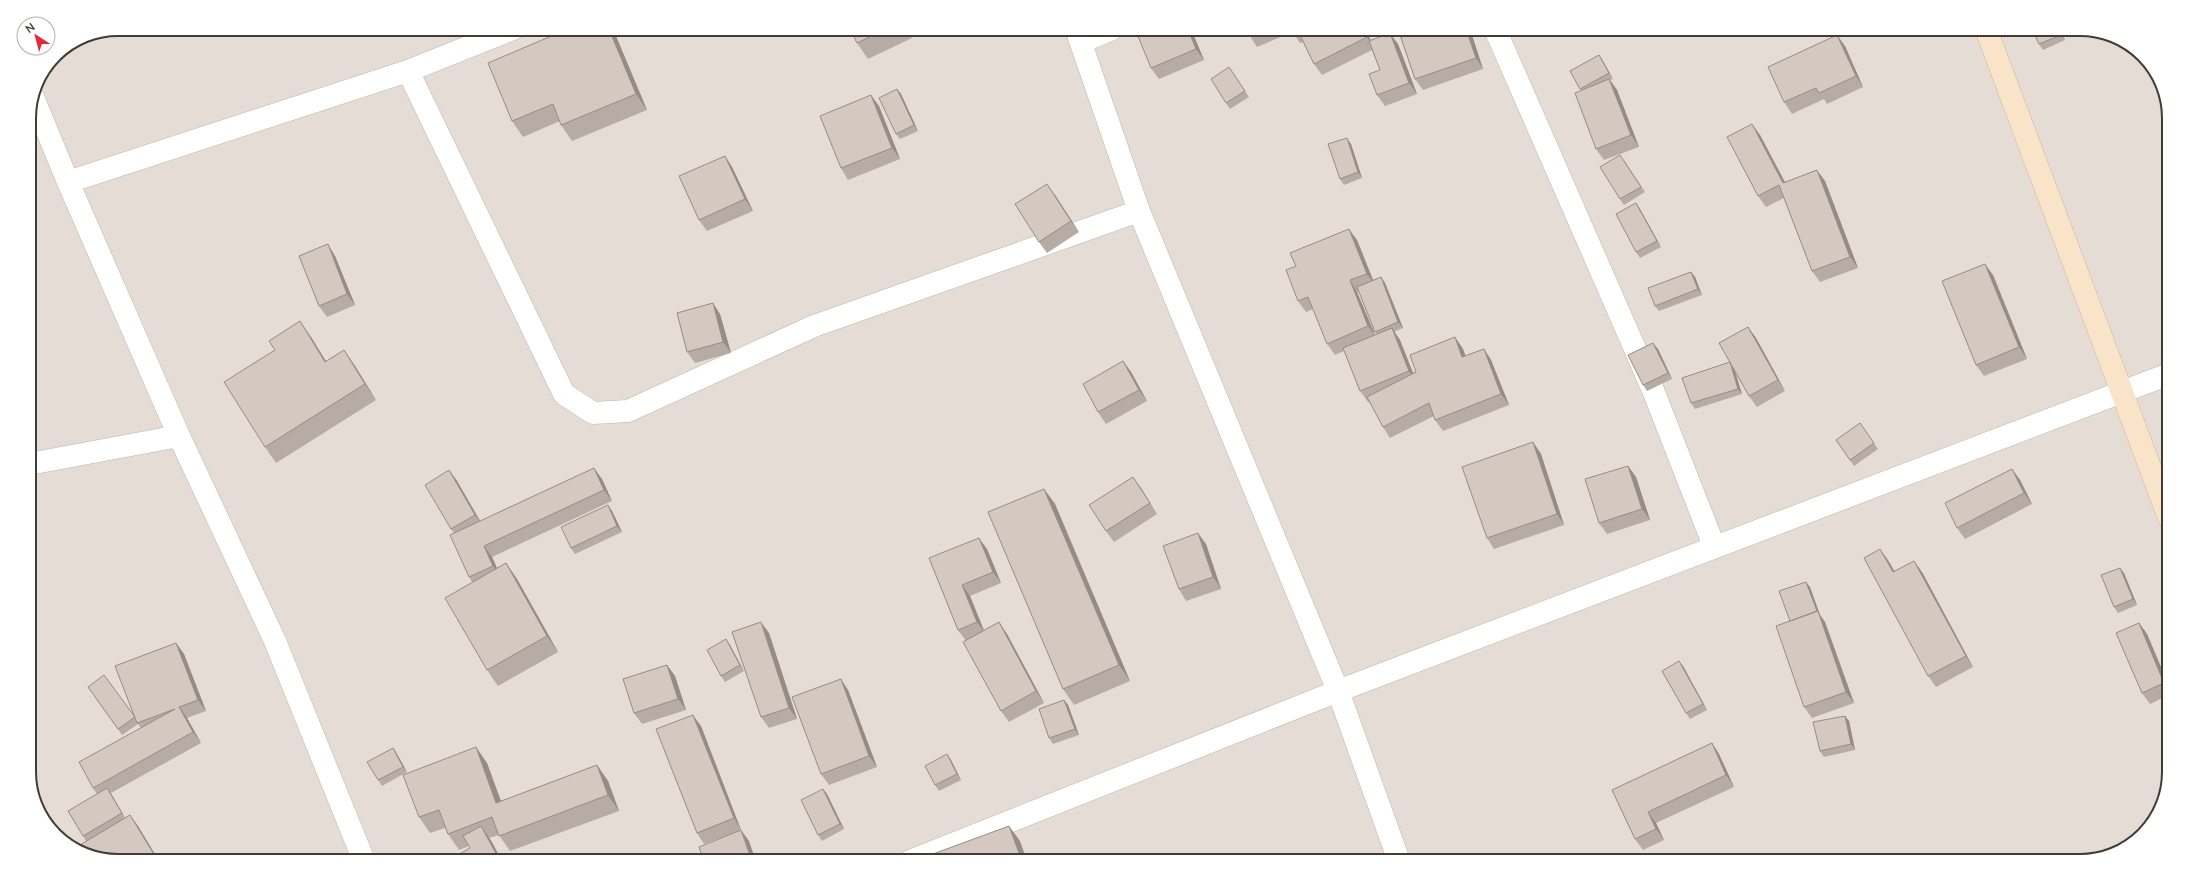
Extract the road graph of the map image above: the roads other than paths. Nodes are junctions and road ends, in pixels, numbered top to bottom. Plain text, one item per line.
1 (496, 36) edge
2 (1079, 36) edge
3 (1498, 36) edge
4 (1989, 36) edge
5 (408, 71) junction
6 (37, 107) edge
7 (68, 182) junction
8 (1139, 211) junction
9 (2162, 377) edge
10 (2123, 393) junction
11 (179, 436) junction
12 (36, 463) edge
13 (2162, 499) edge
14 (1714, 546) junction
15 (1338, 690) junction
16 (361, 854) edge
17 (928, 854) edge
18 (1397, 854) edge

1 - 5 street
2 - 8 street
3 - 14 street
4 - 10 street
5 - 7 street
5 - 8 street
6 - 7 street
7 - 11 street
8 - 15 street
9 - 10 street
10 - 13 street
10 - 14 street
11 - 12 street
11 - 16 street
14 - 15 street
15 - 17 street
15 - 18 street

